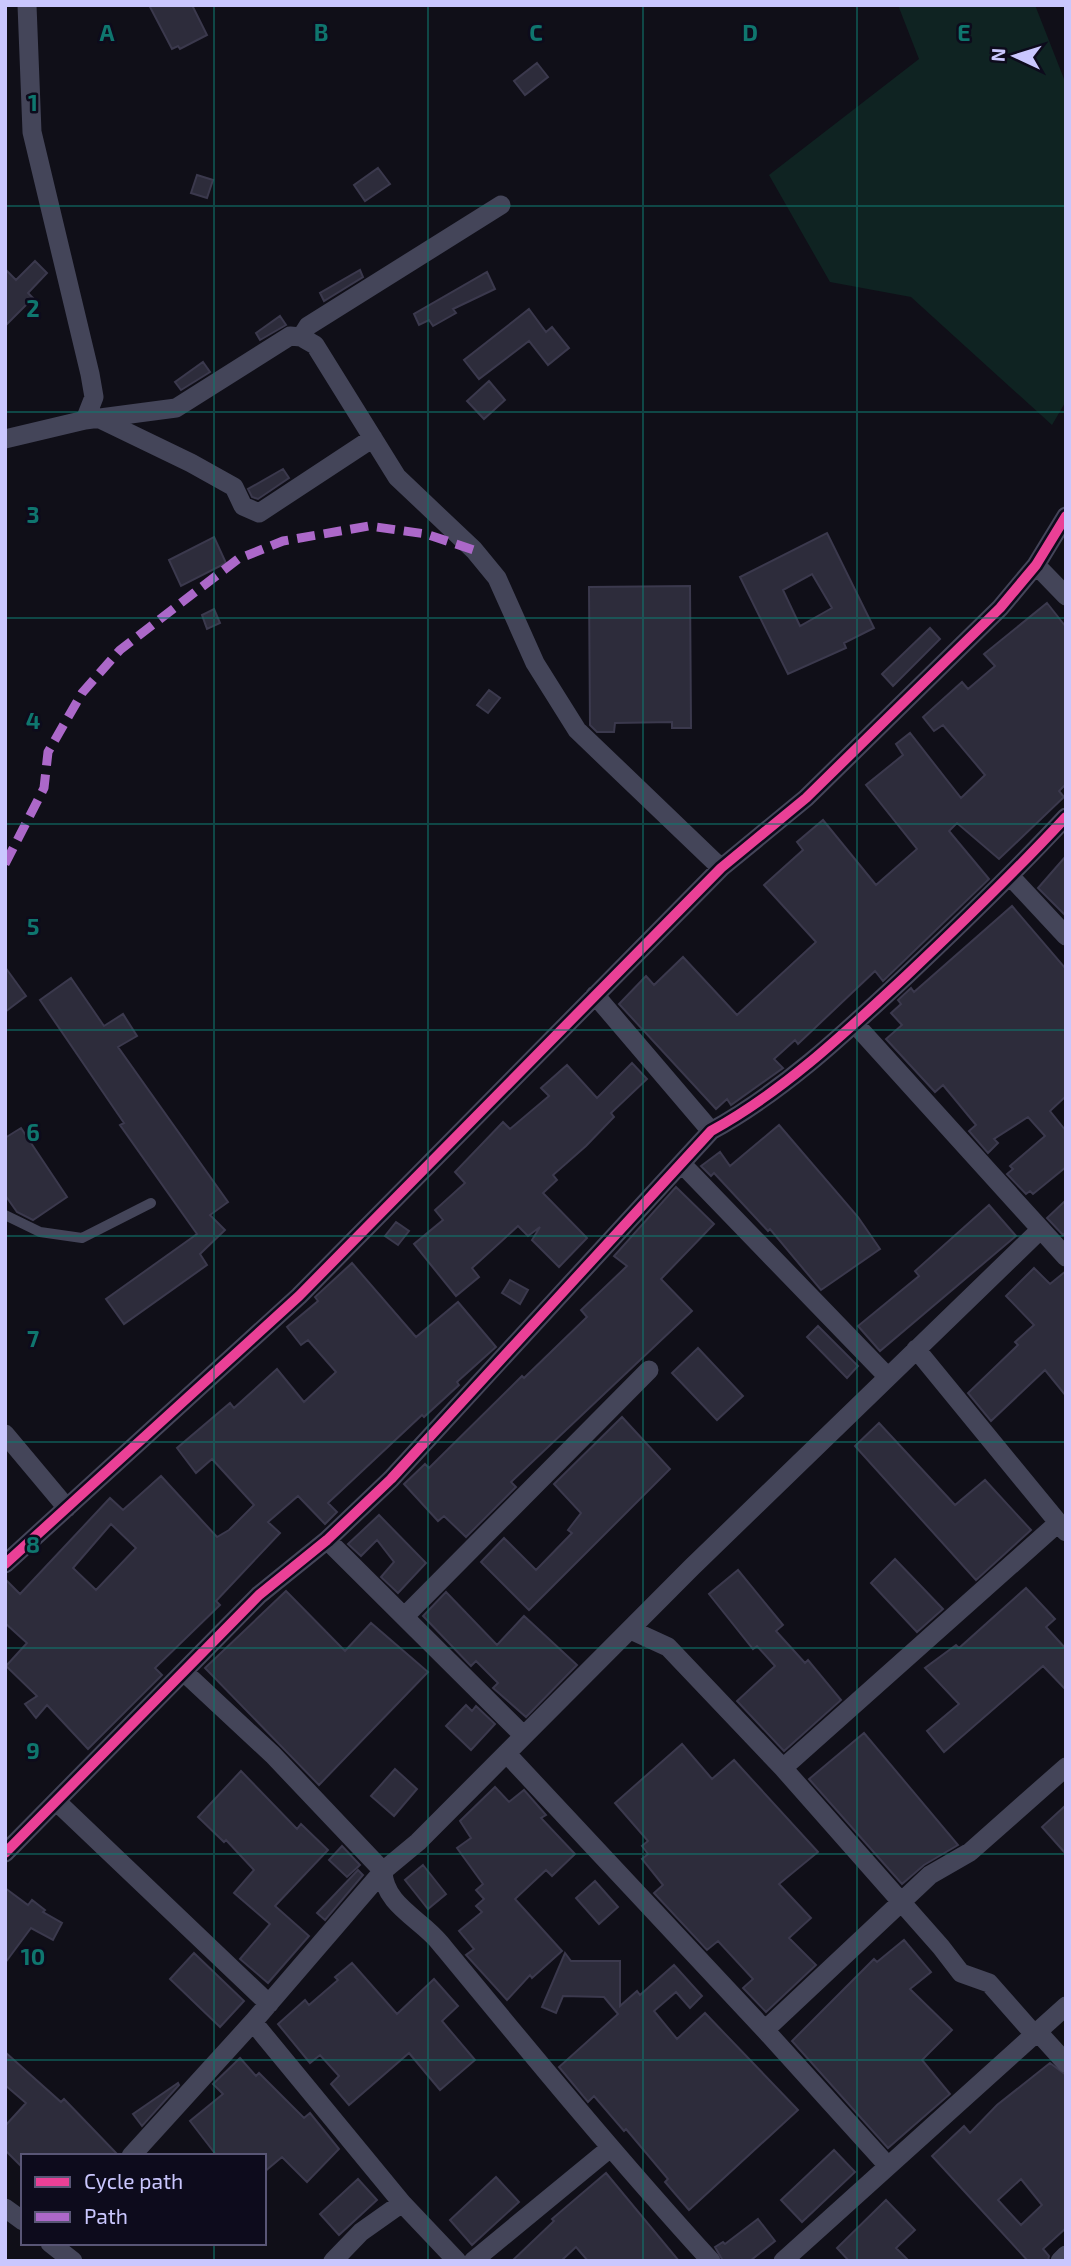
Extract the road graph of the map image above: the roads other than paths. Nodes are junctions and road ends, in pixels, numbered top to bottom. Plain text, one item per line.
1 (27, 5) edge
2 (501, 205) dead end
3 (300, 337) junction
4 (93, 420) junction
5 (373, 438) junction
6 (5, 439) edge
7 (1066, 516) edge
8 (1036, 565) junction
9 (1066, 596) edge
10 (1066, 817) edge
11 (721, 868) junction
12 (1011, 877) junction
13 (1066, 936) edge
14 (595, 995) junction
15 (855, 1024) junction
16 (711, 1131) junction
17 (682, 1164) junction
18 (151, 1203) dead end
19 (5, 1215) edge
20 (1040, 1230) junction
21 (1066, 1257) edge
22 (916, 1349) junction
23 (649, 1370) dead end
24 (887, 1376) junction
25 (5, 1434) edge
26 (67, 1508) junction
27 (1062, 1527) edge
28 (327, 1539) junction
29 (5, 1564) edge
30 (405, 1616) junction
31 (631, 1630) junction
32 (185, 1673) junction
33 (523, 1735) junction
34 (507, 1754) junction
35 (1066, 1767) edge
36 (783, 1768) junction
37 (56, 1801) junction
38 (5, 1853) edge
39 (383, 1871) junction
40 (900, 1902) junction
41 (269, 2004) junction
42 (1066, 2006) edge
43 (253, 2022) junction
44 (765, 2029) junction
45 (1036, 2033) junction
46 (1066, 2063) edge
47 (609, 2149) junction
48 (133, 2154) edge
49 (888, 2166) junction
50 (402, 2203) junction
51 (5, 2208) edge
52 (21, 2220) edge
53 (53, 2245) edge
54 (1066, 2255) edge
55 (71, 2260) edge
56 (333, 2261) edge
57 (457, 2261) edge
58 (473, 2261) edge
59 (711, 2261) edge
60 (783, 2261) edge
61 (1059, 2261) edge

1 - 4 street
2 - 3 street
3 - 4 street
3 - 5 street
4 - 5 street
4 - 6 street
5 - 11 street
7 - 8 street
8 - 9 street
8 - 11 street
10 - 12 street
11 - 14 street
12 - 13 street
12 - 15 street
14 - 16 street
14 - 26 street
15 - 16 street
15 - 20 street
16 - 17 street
17 - 24 street
17 - 28 street
18 - 19 lane
20 - 21 street
20 - 22 street
22 - 24 street
22 - 27 street
23 - 30 street
24 - 31 street
25 - 26 street
26 - 29 street
27 - 36 street
28 - 30 street
28 - 32 street
30 - 33 street
31 - 33 street
31 - 36 street
32 - 37 street
32 - 39 street
33 - 34 street
34 - 39 street
34 - 44 street
35 - 40 street
36 - 40 street
37 - 38 street
37 - 41 street
39 - 41 street
39 - 47 street
40 - 44 street
40 - 45 street
41 - 43 street
42 - 45 street
43 - 48 street
43 - 50 street
44 - 49 street
45 - 46 street
45 - 49 street
47 - 58 street
47 - 59 street
49 - 60 street
50 - 56 street
50 - 57 street
51 - 52 street
53 - 55 street
54 - 61 street

